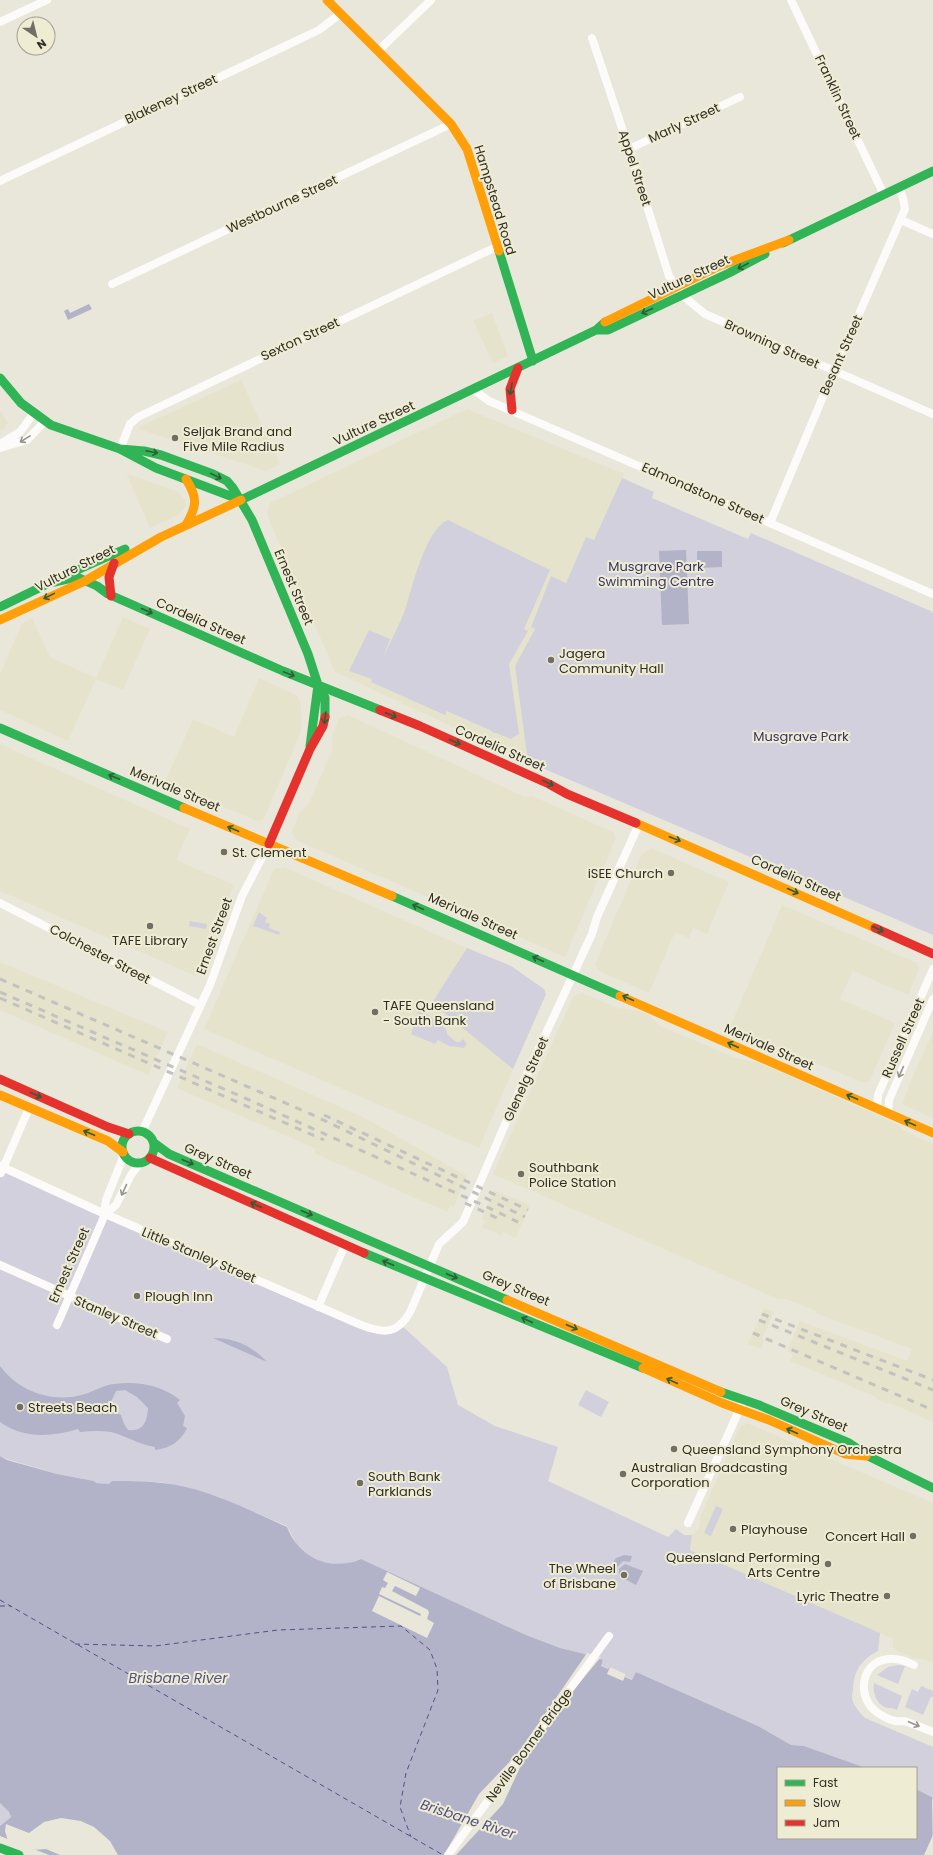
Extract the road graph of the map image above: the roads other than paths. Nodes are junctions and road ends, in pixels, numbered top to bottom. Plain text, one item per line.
1 (47, 0) edge
2 (327, 0) edge
3 (431, 0) edge
4 (791, 0) edge
5 (340, 14) junction
6 (0, 22) edge
7 (592, 38) dead end
8 (378, 51) junction
9 (740, 97) dead end
10 (451, 124) junction
11 (629, 149) junction
12 (933, 171) edge
13 (0, 181) edge
14 (899, 187) junction
15 (884, 195) junction
16 (901, 220) junction
17 (933, 234) edge
18 (789, 240) junction
19 (496, 246) junction
20 (112, 284) dead end
21 (676, 287) junction
22 (682, 295) junction
23 (596, 330) junction
24 (533, 361) junction
25 (518, 368) junction
26 (834, 371) junction
27 (0, 378) edge
28 (474, 390) junction
29 (512, 410) junction
30 (34, 413) junction
31 (933, 414) edge
32 (45, 421) junction
33 (0, 444) edge
34 (0, 448) edge
35 (120, 449) junction
36 (186, 480) junction
37 (241, 500) junction
38 (770, 523) junction
39 (186, 525) junction
40 (161, 537) junction
41 (114, 563) junction
42 (85, 581) junction
43 (54, 582) junction
44 (933, 594) edge
45 (111, 596) junction
46 (0, 607) edge
47 (2, 619) edge
48 (0, 628) edge
49 (318, 685) junction
50 (0, 728) edge
51 (639, 824) junction
52 (269, 844) junction
53 (0, 902) edge
54 (933, 954) edge
55 (933, 969) edge
56 (573, 974) junction
57 (933, 1000) edge
58 (200, 1005) junction
59 (0, 1079) edge
60 (0, 1095) edge
61 (29, 1108) junction
62 (877, 1108) junction
63 (888, 1112) junction
64 (142, 1132) junction
65 (933, 1133) edge
66 (129, 1134) junction
67 (154, 1143) junction
68 (123, 1154) junction
69 (150, 1158) junction
70 (140, 1163) junction
71 (1, 1169) edge
72 (105, 1214) junction
73 (346, 1245) junction
74 (0, 1265) edge
75 (429, 1265) junction
76 (424, 1277) junction
77 (69, 1297) junction
78 (318, 1307) junction
79 (57, 1325) dead end
80 (401, 1325) joint
81 (167, 1339) dead end
82 (744, 1399) junction
83 (739, 1410) junction
84 (868, 1456) junction
85 (933, 1488) edge
86 (688, 1523) dead end
87 (609, 1636) dead end
88 (914, 1665) dead end
89 (933, 1736) edge
90 (0, 1848) edge
91 (19, 1855) edge
92 (448, 1855) edge

1 - 6 street
2 - 5 main road, Hampstead Road
3 - 8 street
4 - 15 street, Franklin Street
5 - 8 main road, Hampstead Road
5 - 13 street, Blakeney Street
7 - 11 street, Appel Street
8 - 10 main road, Hampstead Road
9 - 11 street, Marly Street
10 - 19 main road, Hampstead Road
10 - 20 street, Westbourne Street
11 - 21 street, Appel Street
12 - 14 main road, Vulture Street
14 - 15 main road, Vulture Street
14 - 16 street, Besant Street
15 - 18 main road, Vulture Street
16 - 17 street
16 - 26 street, Besant Street
18 - 21 main road, Vulture Street
18 -> 22 main road, Vulture Street
19 - 24 main road, Hampstead Road
19 - 35 street, Sexton Street
21 - 22 street, Appel Street
21 - 23 main road, Vulture Street
22 -> 23 main road, Vulture Street
22 - 26 street, Browning Street
23 - 24 main road, Vulture Street
24 - 25 main road, Vulture Street
25 - 28 main road, Vulture Street
25 -> 29 main road
26 - 31 street, Browning Street
26 - 38 street, Besant Street
27 - 30 main road
28 - 29 street, Edmondstone Street
28 - 37 main road, Vulture Street
29 - 38 street, Edmondstone Street
30 - 32 main road
30 - 33 street
32 -> 34 street
32 - 35 main road
35 - 36 main road
35 -> 37 main road, Ernest Street
36 - 37 main road
36 - 39 main road
37 - 39 main road, Vulture Street
37 - 49 main road, Ernest Street
38 - 44 street, Edmondstone Street
39 - 40 main road, Vulture Street
40 - 41 main road, Vulture Street
40 - 43 main road, Vulture Street
41 - 42 main road, Vulture Street
41 - 45 main road
42 - 43 main road, Cordelia Street
42 - 45 main road, Cordelia Street
42 -> 47 main road, Vulture Street
43 - 46 main road, Vulture Street
45 -> 49 main road, Cordelia Street
47 - 48 street
49 -> 51 main road, Cordelia Street
49 - 52 main road, Ernest Street
52 -> 50 main road, Merivale Street
51 -> 54 main road, Cordelia Street
51 - 56 street, Glenelg Street
56 -> 52 main road, Merivale Street
52 - 58 street, Ernest Street
53 - 58 street, Colchester Street
55 - 62 street, Russell Street
62 -> 56 main road, Merivale Street
56 - 75 street, Glenelg Street
57 -> 63 street, Russell Street
58 - 64 street, Ernest Street
59 -> 66 main road
60 - 61 main road
68 -> 61 main road
61 - 71 street
62 - 63 main road, Merivale Street
65 -> 63 main road, Merivale Street
64 - 66 main road
64 - 67 main road
66 - 68 main road
67 - 69 main road
67 -> 75 main road, Grey Street
68 - 70 main road
68 - 72 street, Ernest Street
69 - 70 main road
73 -> 69 main road, Grey Street
70 -> 72 street, Ernest Street
71 - 72 street, Little Stanley Street
72 - 77 street, Ernest Street
72 - 78 street, Little Stanley Street
76 -> 73 main road, Grey Street
73 - 78 street
74 - 77 street, Stanley Street
75 - 76 street, Glenelg Street
75 -> 82 main road, Grey Street
76 - 80 street, Glenelg Street
83 -> 76 main road, Grey Street
77 - 79 street, Ernest Street
77 - 81 street, Stanley Street
78 - 80 street, Little Stanley Street
82 - 83 street
82 - 84 main road, Grey Street
84 -> 83 main road, Grey Street
83 - 86 street
84 - 85 main road, Grey Street
87 - 92 street, Neville Bonner Bridge
88 -> 89 street
90 - 91 main road

